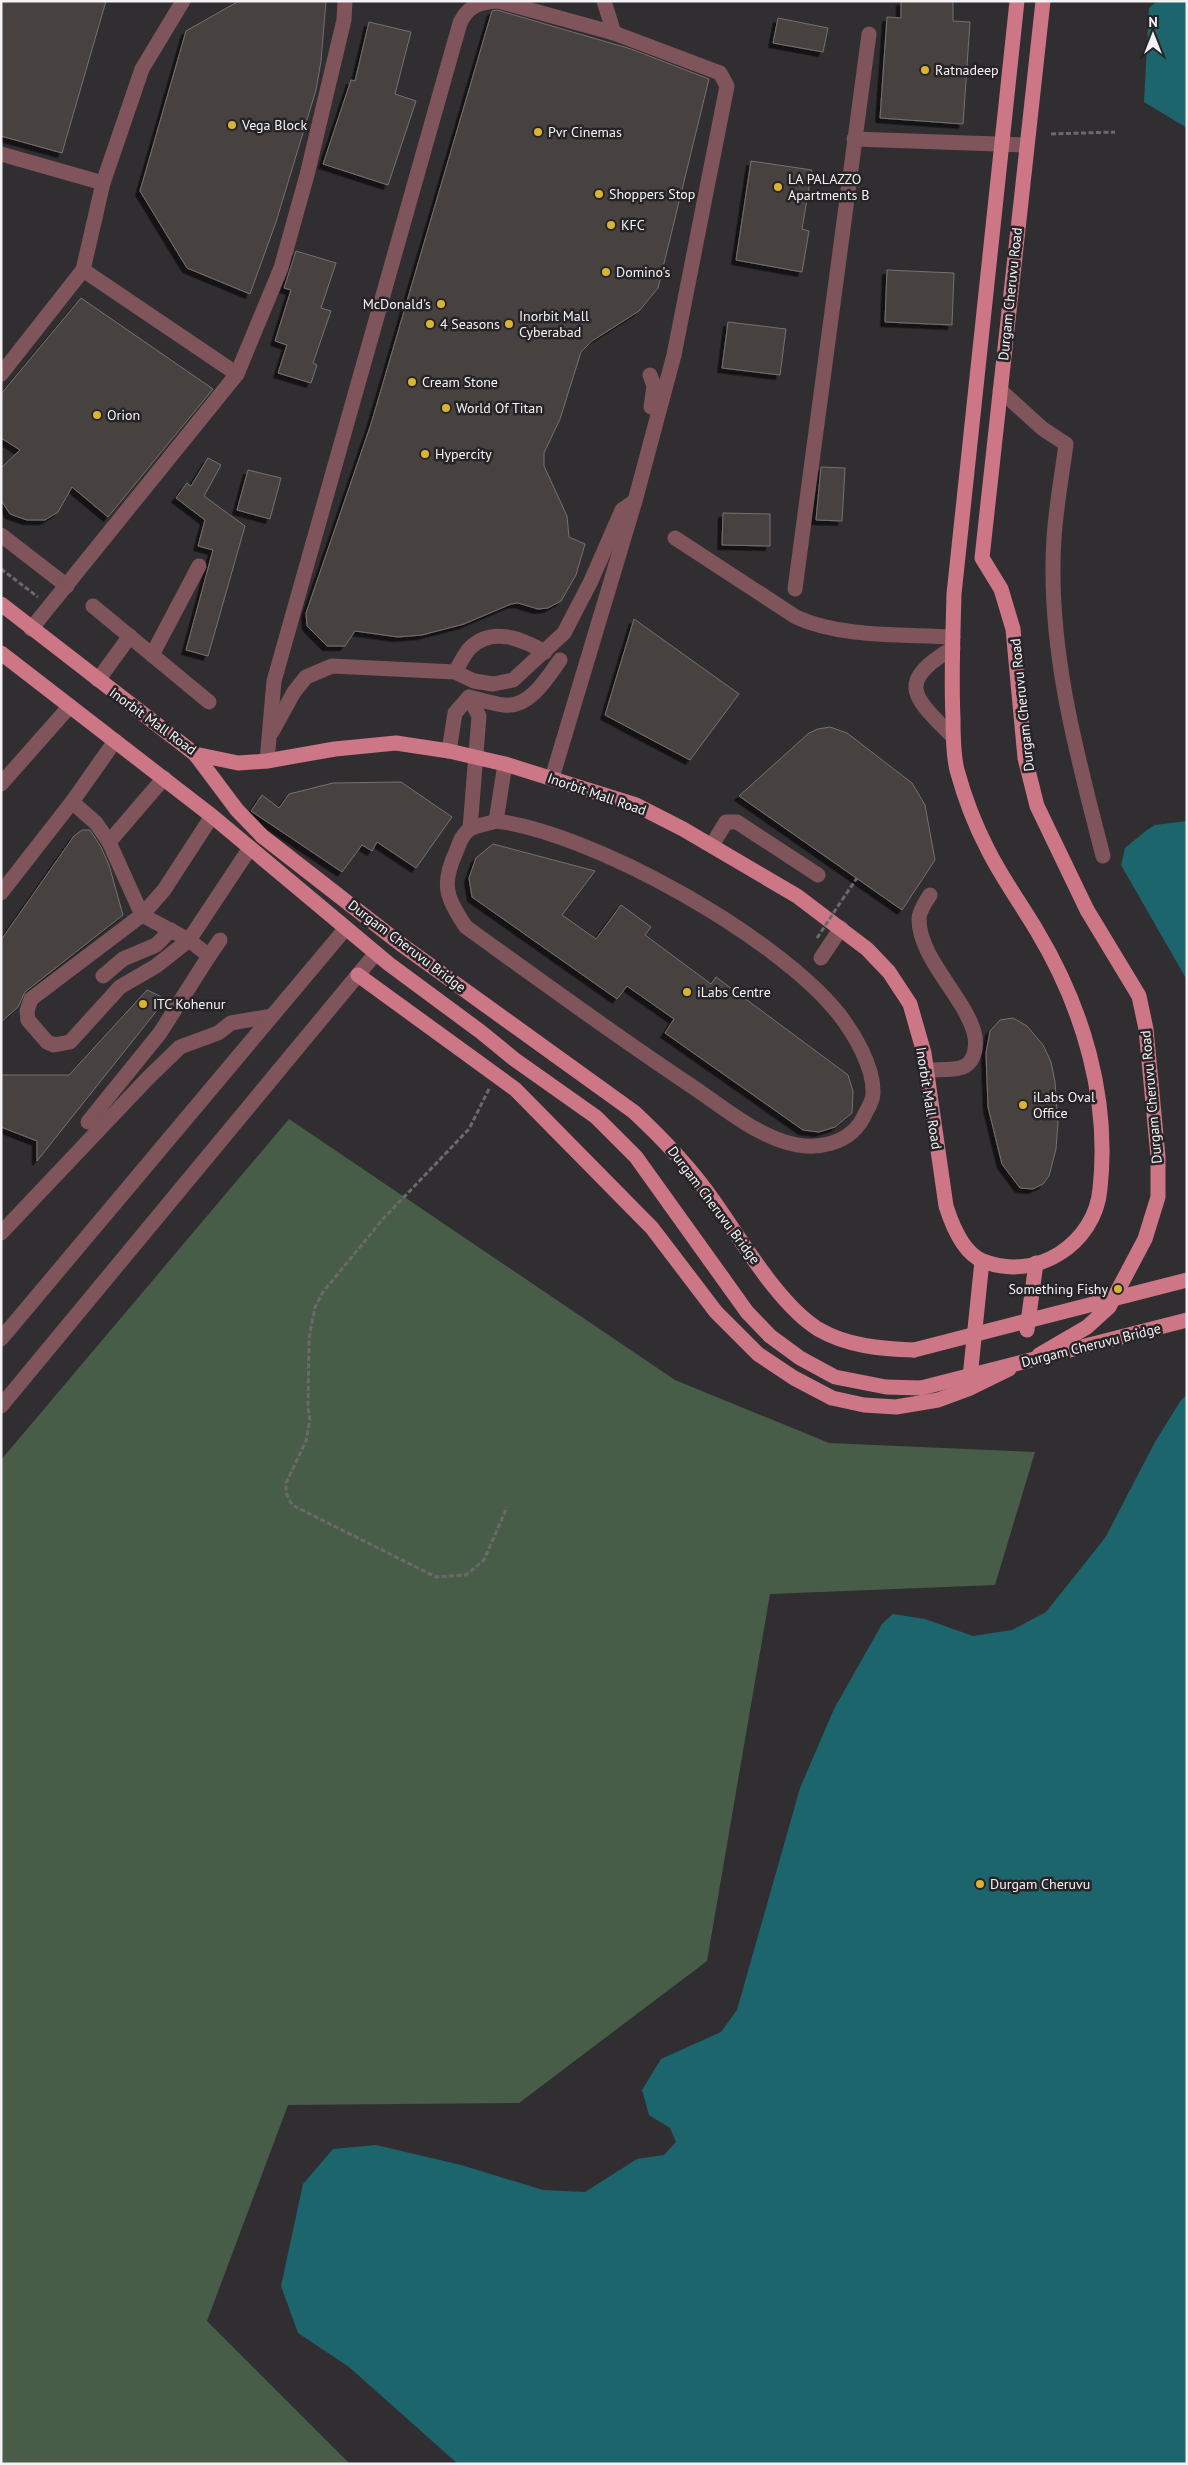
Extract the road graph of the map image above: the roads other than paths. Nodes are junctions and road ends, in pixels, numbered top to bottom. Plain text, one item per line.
1 (183, 1) edge
2 (345, 1) edge
3 (497, 1) edge
4 (604, 1) edge
5 (1017, 1) edge
6 (1043, 1) edge
7 (614, 33) junction
8 (869, 34) dead end
9 (854, 139) junction
10 (1003, 143) junction
11 (1026, 145) junction
12 (1, 154) edge
13 (102, 183) junction
14 (83, 270) junction
15 (1, 374) edge
16 (237, 374) junction
17 (650, 375) dead end
18 (1000, 390) junction
19 (635, 501) junction
20 (620, 513) junction
21 (1, 534) edge
22 (675, 538) dead end
23 (199, 566) dead end
24 (68, 586) junction
25 (795, 589) dead end
26 (1, 604) edge
27 (93, 606) dead end
28 (31, 629) junction
29 (130, 636) junction
30 (953, 643) junction
31 (545, 652) junction
32 (152, 654) junction
33 (3, 656) edge
34 (560, 660) dead end
35 (455, 672) junction
36 (98, 680) junction
37 (470, 697) junction
38 (209, 702) dead end
39 (70, 706) junction
40 (270, 736) junction
41 (953, 736) junction
42 (115, 741) junction
43 (449, 751) junction
44 (195, 754) junction
45 (474, 757) junction
46 (267, 761) junction
47 (505, 764) junction
48 (164, 778) junction
49 (552, 778) junction
50 (1, 784) edge
51 (72, 802) junction
52 (212, 816) junction
53 (496, 821) junction
54 (470, 829) junction
55 (109, 842) junction
56 (712, 845) junction
57 (250, 848) junction
58 (1103, 856) dead end
59 (818, 875) dead end
60 (1, 893) edge
61 (930, 894) dead end
62 (142, 915) junction
63 (346, 928) junction
64 (841, 928) junction
65 (171, 930) junction
66 (190, 940) junction
67 (220, 940) dead end
68 (376, 953) junction
69 (209, 956) junction
70 (821, 958) dead end
71 (358, 975) junction
72 (103, 976) dead end
73 (272, 1016) junction
74 (171, 1040) junction
75 (927, 1070) junction
76 (88, 1122) dead end
77 (1, 1233) edge
78 (982, 1261) junction
79 (1036, 1263) junction
80 (1187, 1280) edge
81 (1187, 1320) edge
82 (1027, 1330) dead end
83 (1, 1339) edge
84 (968, 1389) junction
85 (1, 1406) edge

1 - 13 street
2 - 16 street
3 - 7 street
3 - 40 street
4 - 7 street
5 - 10 main road, Durgam Cheruvu Road
6 - 11 main road, Durgam Cheruvu Road
7 - 19 street
8 - 9 street
9 - 10 street
9 - 25 street
10 - 11 street
10 - 30 main road, Durgam Cheruvu Road
11 - 18 main road, Durgam Cheruvu Road
12 - 13 street
13 - 14 street
14 - 15 street
14 - 16 street
16 - 24 street
17 - 20 street
18 - 58 street
18 - 84 main road, Durgam Cheruvu Road
19 - 20 street
19 - 49 street
20 - 31 street
21 - 24 street
22 - 30 street
23 - 32 street
24 - 28 street
26 - 28 main road, Inorbit Mall Road
27 - 29 street
28 - 36 main road, Inorbit Mall Road
29 - 32 street
29 - 36 street
30 - 41 main road, Durgam Cheruvu Road
30 - 41 street
31 - 35 street
31 - 35 street
32 - 38 street
33 - 39 main road
34 - 37 street
35 - 40 street
36 - 44 main road, Inorbit Mall Road
37 - 43 street
37 - 45 street
39 - 42 main road
39 - 50 street
40 - 46 street
41 - 79 main road, Durgam Cheruvu Road
42 - 48 main road
42 - 51 street
43 - 45 main road, Inorbit Mall Road
43 - 46 main road, Inorbit Mall Road
44 - 46 main road, Inorbit Mall Road
44 - 80 main road, Durgam Cheruvu Bridge, bridge
45 - 47 main road, Inorbit Mall Road
45 - 54 street
47 - 49 main road, Inorbit Mall Road
47 - 53 street
48 - 52 main road
48 - 55 street
49 - 56 main road, Inorbit Mall Road
51 - 55 street
51 - 60 street
52 - 57 main road
52 - 62 street
53 - 54 street
53 - 54 street
55 - 62 street
56 - 59 street
56 - 64 main road, Inorbit Mall Road
57 - 63 main road, Durgam Cheruvu Bridge
57 - 66 street
61 - 75 street
62 - 65 street
62 - 66 street
63 - 68 main road, Durgam Cheruvu Bridge
63 - 73 street
64 - 70 street
64 - 75 main road, Inorbit Mall Road
65 - 66 street
65 - 72 street
66 - 69 street
67 - 69 street
68 - 71 street
68 - 81 main road, Durgam Cheruvu Bridge, bridge
69 - 74 street
71 - 84 main road
71 - 85 street
73 - 74 street
73 - 83 street
74 - 76 street
74 - 77 street
75 - 78 main road, Inorbit Mall Road
78 - 79 main road, Durgam Cheruvu Road
78 - 84 main road
79 - 82 main road

